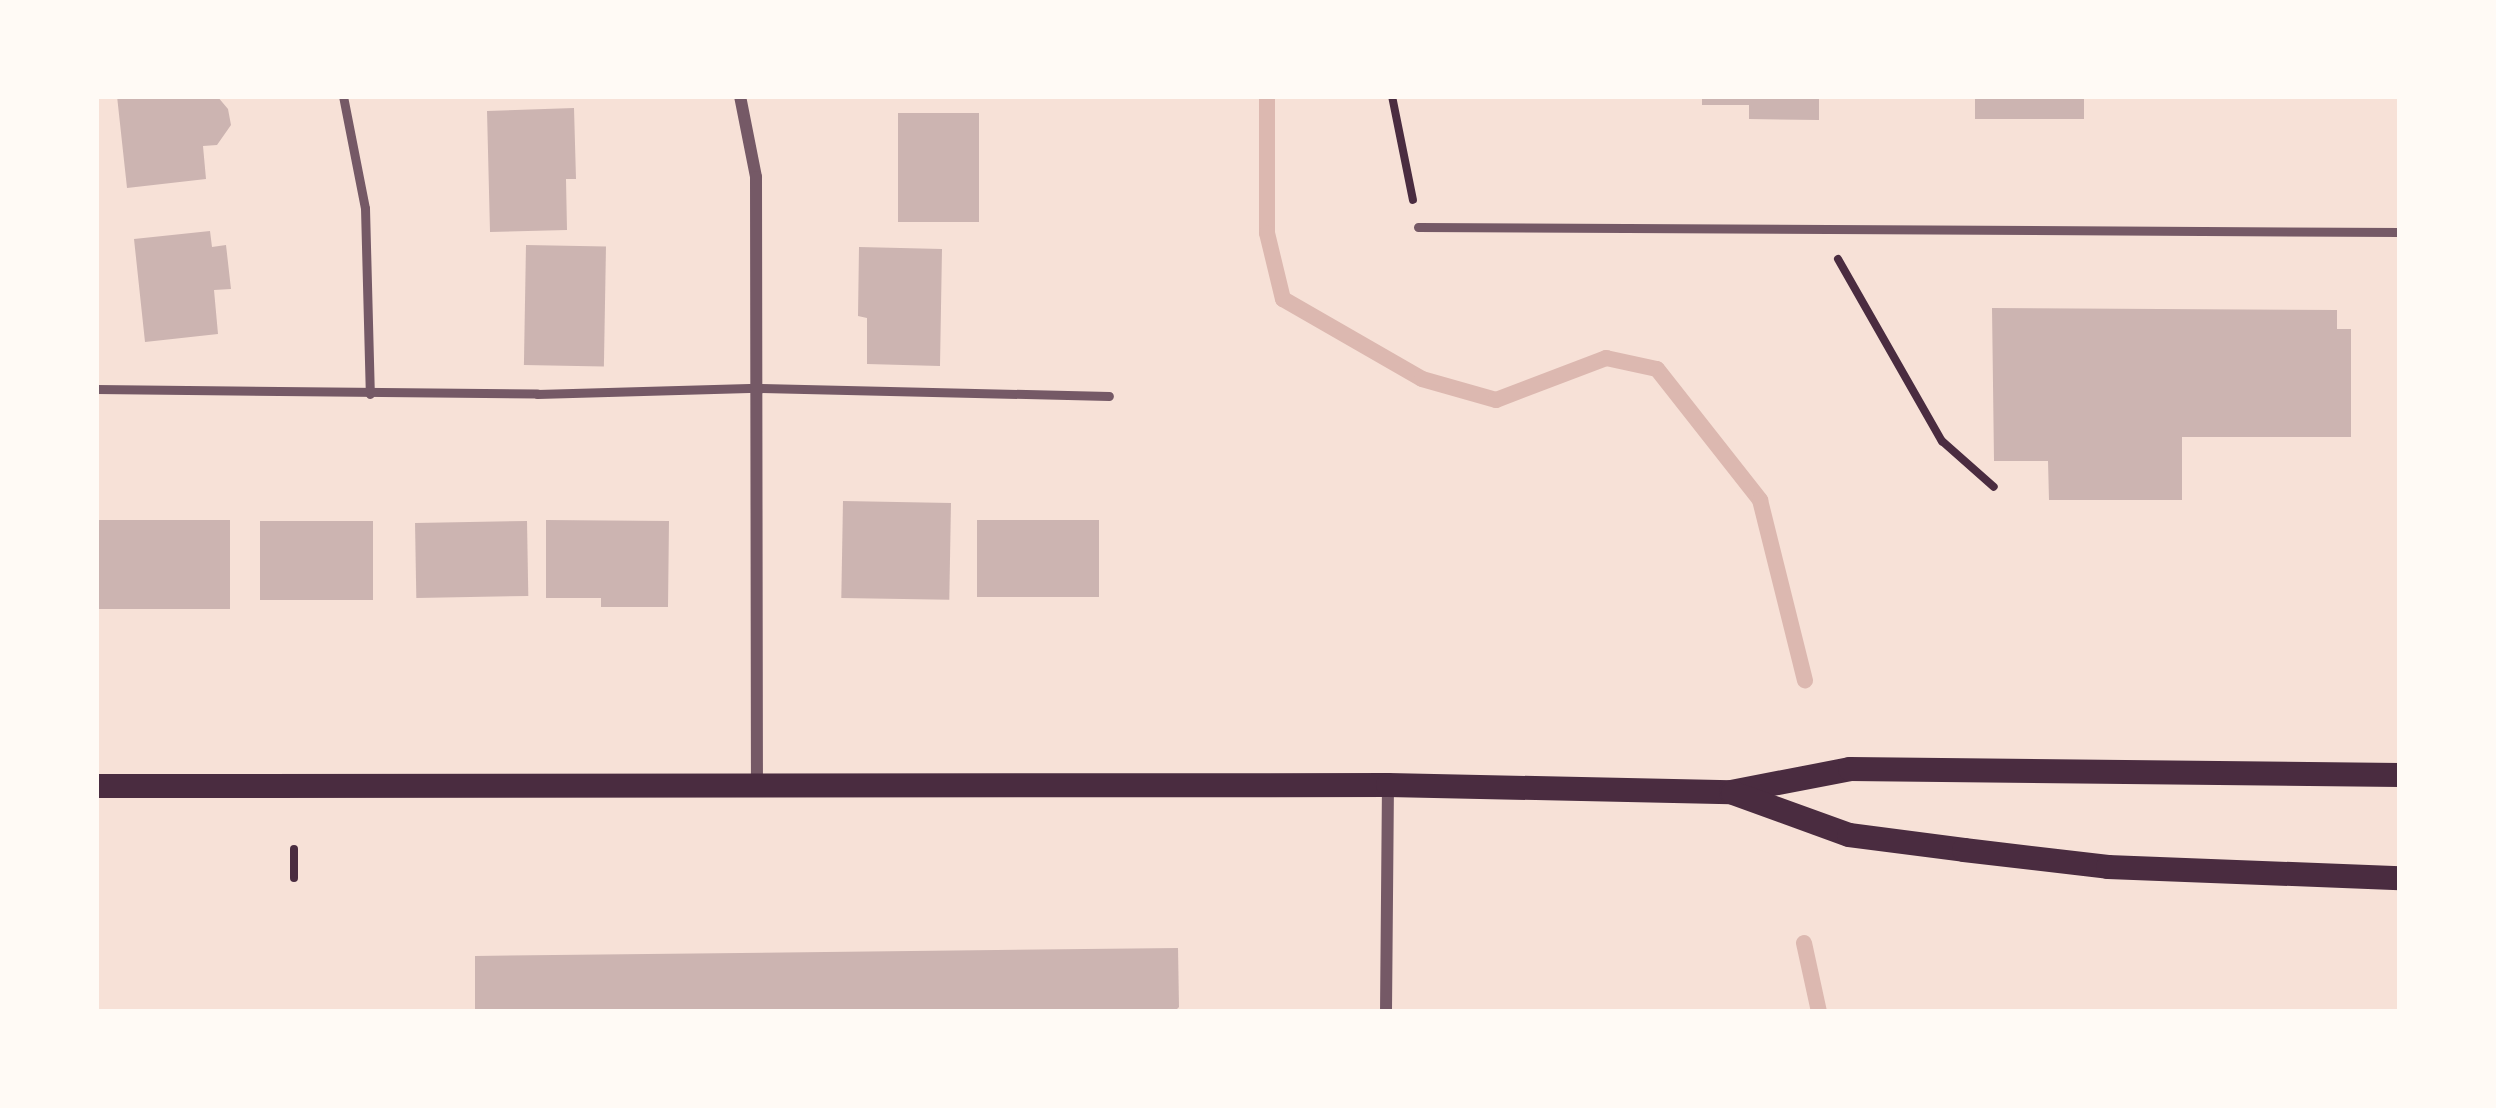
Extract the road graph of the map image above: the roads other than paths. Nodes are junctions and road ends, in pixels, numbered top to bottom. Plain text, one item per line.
1 (343, 96) edge
2 (740, 96) edge
3 (1418, 227) road end
4 (2400, 232) edge
5 (758, 388) junction
6 (96, 389) edge
7 (370, 394) junction
8 (1109, 396) dead end
9 (2400, 776) edge
10 (757, 784) junction
11 (1388, 785) junction
12 (96, 786) edge
13 (1731, 792) junction
14 (2400, 878) edge
15 (1386, 1012) edge

1 - 7 lane
2 - 5 street
3 - 4 lane
5 - 7 lane
5 - 8 lane
5 - 10 street
6 - 7 lane
9 - 13 main road
10 - 11 main road
10 - 12 main road
11 - 13 main road
11 - 15 street
13 - 14 main road

